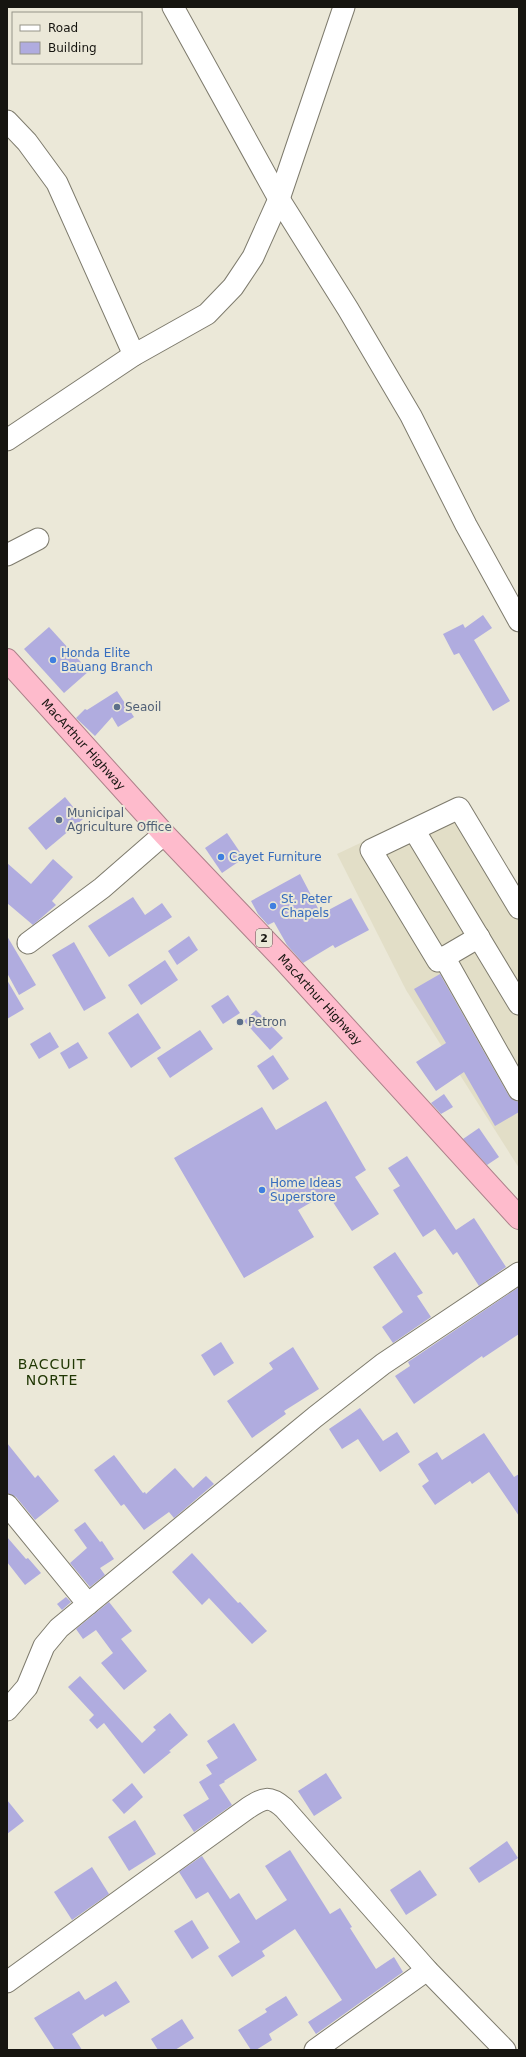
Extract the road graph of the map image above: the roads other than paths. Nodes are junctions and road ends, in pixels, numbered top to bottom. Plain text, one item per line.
1 (173, 7) edge
2 (344, 7) edge
3 (7, 121) edge
4 (279, 199) junction
5 (134, 355) junction
6 (7, 440) edge
7 (38, 539) dead end
8 (7, 555) edge
9 (519, 621) edge
10 (7, 660) edge
11 (414, 830) junction
12 (164, 834) junction
13 (519, 908) edge
14 (479, 937) junction
15 (28, 943) dead end
16 (444, 958) junction
17 (519, 1004) edge
18 (519, 1090) edge
19 (519, 1218) edge
20 (519, 1273) edge
21 (7, 1505) edge
22 (88, 1604) junction
23 (7, 1710) edge
24 (427, 1970) junction
25 (7, 1982) edge
26 (315, 2050) edge
27 (505, 2050) edge

1 - 4 street
2 - 4 street
3 - 5 street
4 - 5 street
4 - 9 street
5 - 6 street
7 - 8 street
10 - 12 highway, MacArthur Highway / 2
11 - 13 street
11 - 14 street
11 - 16 street
12 - 15 street
12 - 19 highway, MacArthur Highway / 2
14 - 16 street
14 - 17 street
16 - 18 street
20 - 22 street
21 - 22 street
22 - 23 street
24 - 25 street
24 - 26 street
24 - 27 street

